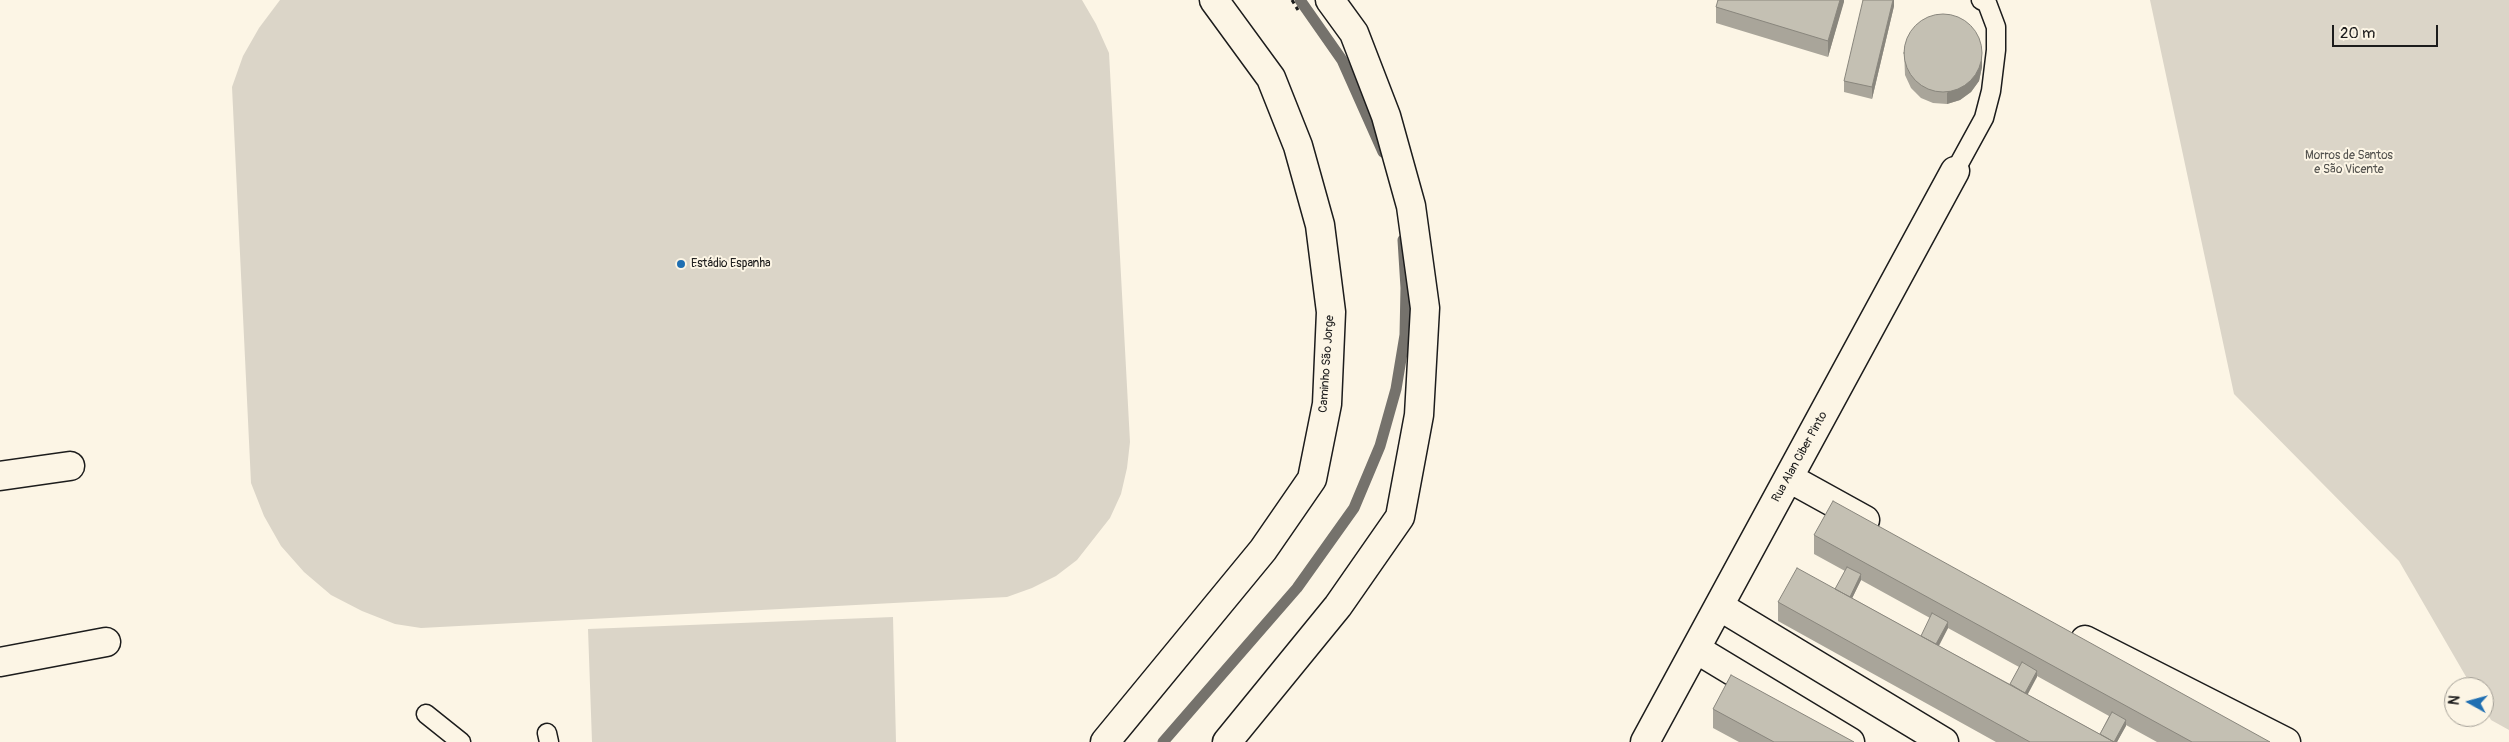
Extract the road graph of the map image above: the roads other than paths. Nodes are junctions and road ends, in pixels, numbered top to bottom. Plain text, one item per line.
1 (1214, 0) edge
2 (1330, 0) edge
3 (1980, 0) edge
4 (1955, 171) joint
5 (70, 466) dead end
6 (0, 476) edge
7 (1789, 478) junction
8 (1884, 530) edge
9 (1719, 606) junction
10 (2066, 630) edge
11 (106, 642) dead end
12 (1696, 649) junction
13 (0, 662) edge
14 (426, 714) dead end
15 (461, 742) edge
16 (1105, 742) edge
17 (1227, 742) edge
18 (1645, 742) edge
19 (1850, 742) edge
20 (1944, 742) edge
21 (2286, 742) edge

1 - 16 street, Caminho São Jorge
2 - 17 street
3 - 4 lane
4 - 7 street, Rua Alan Ciber Pinto
5 - 6 street
7 - 8 street
7 - 9 street, Rua Alan Ciber Pinto
9 - 12 street, Rua Alan Ciber Pinto
9 - 20 street
10 - 21 street
11 - 13 street
12 - 18 street, Rua Alan Ciber Pinto
12 - 19 street
14 - 15 lane

